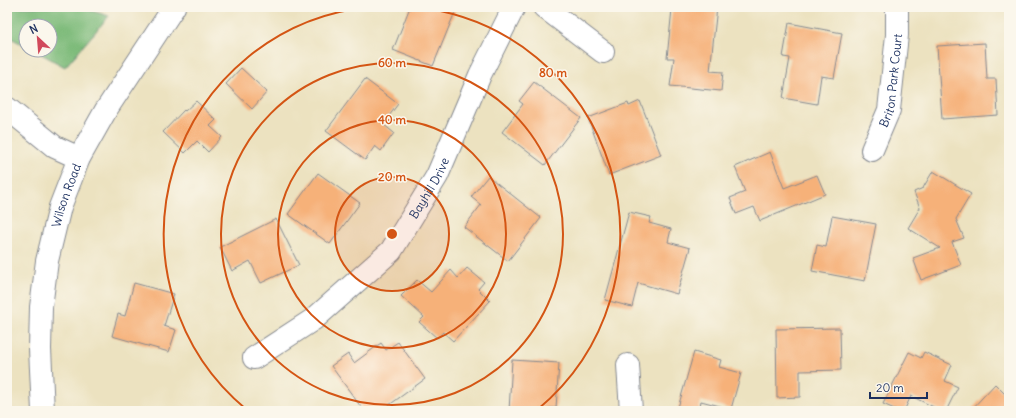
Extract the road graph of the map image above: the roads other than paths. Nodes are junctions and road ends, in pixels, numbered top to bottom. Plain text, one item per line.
1 (174, 7) edge
2 (514, 7) edge
3 (544, 7) edge
4 (897, 7) edge
5 (603, 52) dead end
6 (7, 108) edge
7 (872, 150) dead end
8 (79, 158) junction
9 (254, 358) dead end
10 (628, 365) dead end
11 (43, 411) edge
12 (630, 411) edge

1 - 8 street, Wilson Road
2 - 9 street, Bayhill Drive
3 - 5 street
4 - 7 street, Briton Park Court
6 - 8 street
8 - 11 street, Wilson Road
10 - 12 street

